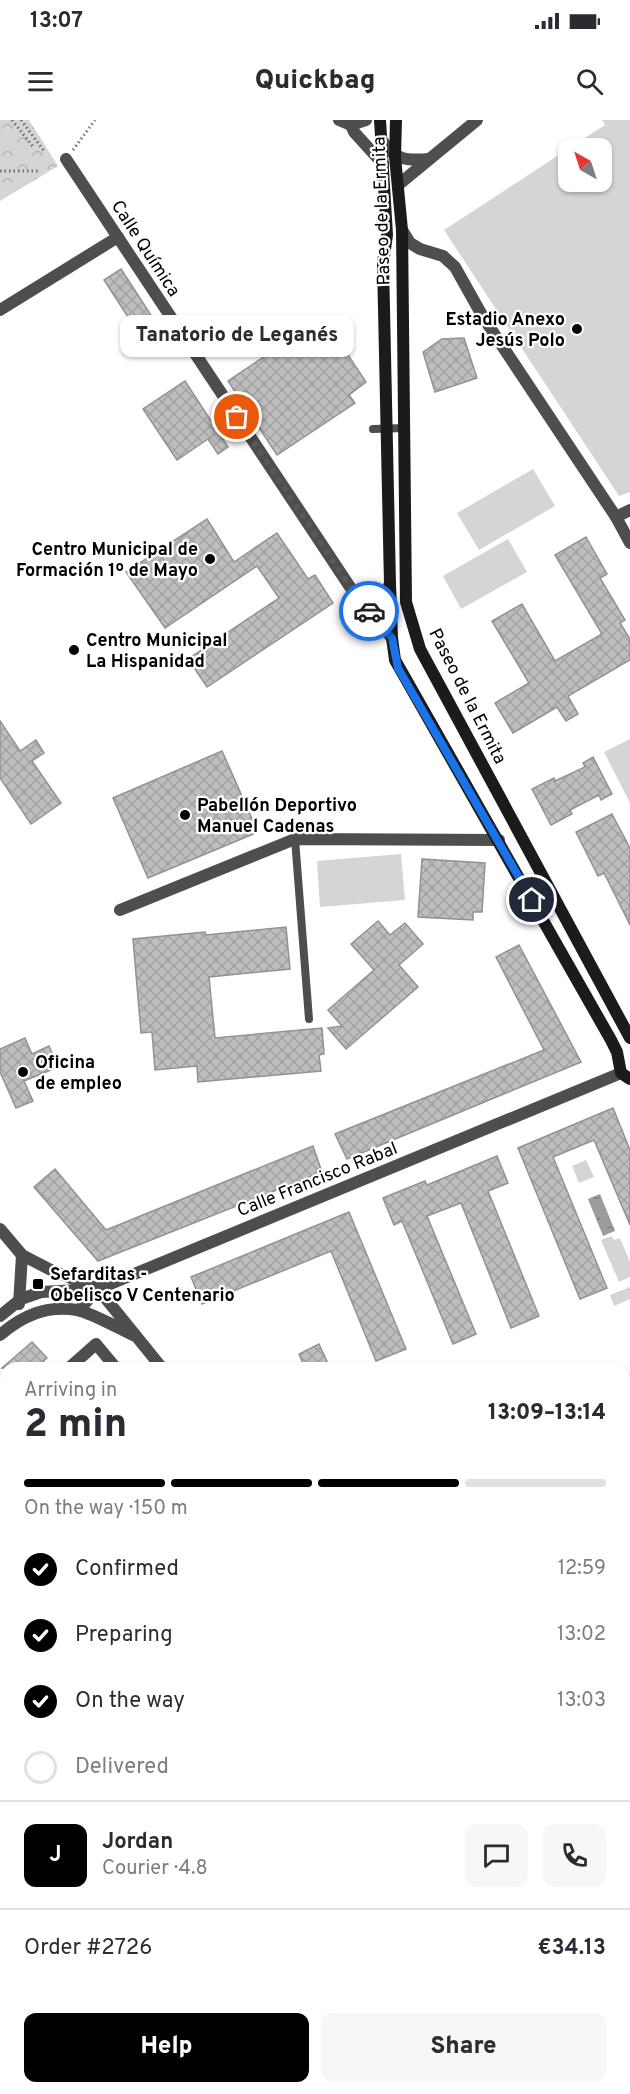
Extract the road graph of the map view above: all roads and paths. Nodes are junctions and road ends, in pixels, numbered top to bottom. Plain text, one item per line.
1 (12, 120) edge
2 (21, 120) edge
3 (95, 120) edge
4 (339, 120) edge
5 (366, 120) edge
6 (380, 120) edge
7 (396, 120) edge
8 (477, 120) edge
9 (351, 125) junction
10 (381, 139) junction
11 (34, 148) dead end
12 (44, 151) dead end
13 (395, 157) junction
14 (66, 159) joint
15 (429, 159) junction
16 (383, 164) junction
17 (0, 171) edge
18 (38, 171) dead end
19 (398, 185) junction
20 (402, 230) junction
21 (118, 237) junction
22 (0, 310) edge
23 (404, 428) junction
24 (373, 429) dead end
25 (387, 429) junction
26 (630, 510) edge
27 (616, 517) junction
28 (630, 543) edge
29 (390, 584) junction
30 (356, 596) junction
31 (392, 638) junction
32 (295, 839) junction
33 (499, 840) junction
34 (120, 910) dead end
35 (309, 1019) dead end
36 (630, 1038) edge
37 (630, 1053) edge
38 (625, 1075) edge
39 (0, 1229) edge
40 (22, 1255) junction
41 (98, 1289) junction
42 (21, 1299) junction
43 (79, 1310) junction
44 (0, 1316) edge
45 (12, 1325) junction
46 (0, 1335) edge
47 (136, 1337) junction
48 (76, 1362) edge
49 (111, 1362) edge
50 (157, 1362) edge

1 - 11 path
2 - 12 path
3 - 14 path
4 - 9 street, Paseo de la Ermita
5 - 9 street, Paseo de la Ermita
6 - 10 main road, Paseo de la Ermita
7 - 13 main road, Paseo de la Ermita
8 - 15 street
9 - 16 street, Paseo de la Ermita
10 - 13 street
10 - 16 main road, Paseo de la Ermita
13 - 15 street
13 - 19 main road, Paseo de la Ermita
14 - 21 street, Calle Química
15 - 19 street
16 - 25 main road, Paseo de la Ermita
17 - 18 path
19 - 20 main road, Paseo de la Ermita
20 - 23 main road, Paseo de la Ermita
20 - 27 street
21 - 22 street
21 - 30 street, Calle Química
23 - 25 lane
23 - 36 main road, Paseo de la Ermita
24 - 25 lane
25 - 29 main road, Paseo de la Ermita
26 - 27 street
27 - 28 street
29 - 30 street
29 - 31 main road, Paseo de la Ermita
30 - 31 street, Calle Química
31 - 33 main road, Paseo de la Ermita
32 - 33 street
32 - 34 street
32 - 35 lane
33 - 38 main road, Paseo de la Ermita
37 - 38 main road
38 - 41 street, Calle Francisco Rabal
39 - 40 street
40 - 41 street
40 - 42 street
41 - 42 street, Calle Francisco Rabal
41 - 43 street
41 - 47 street
42 - 44 street
42 - 45 street
43 - 45 street
43 - 47 street
45 - 46 street
47 - 50 street
48 - 49 street

